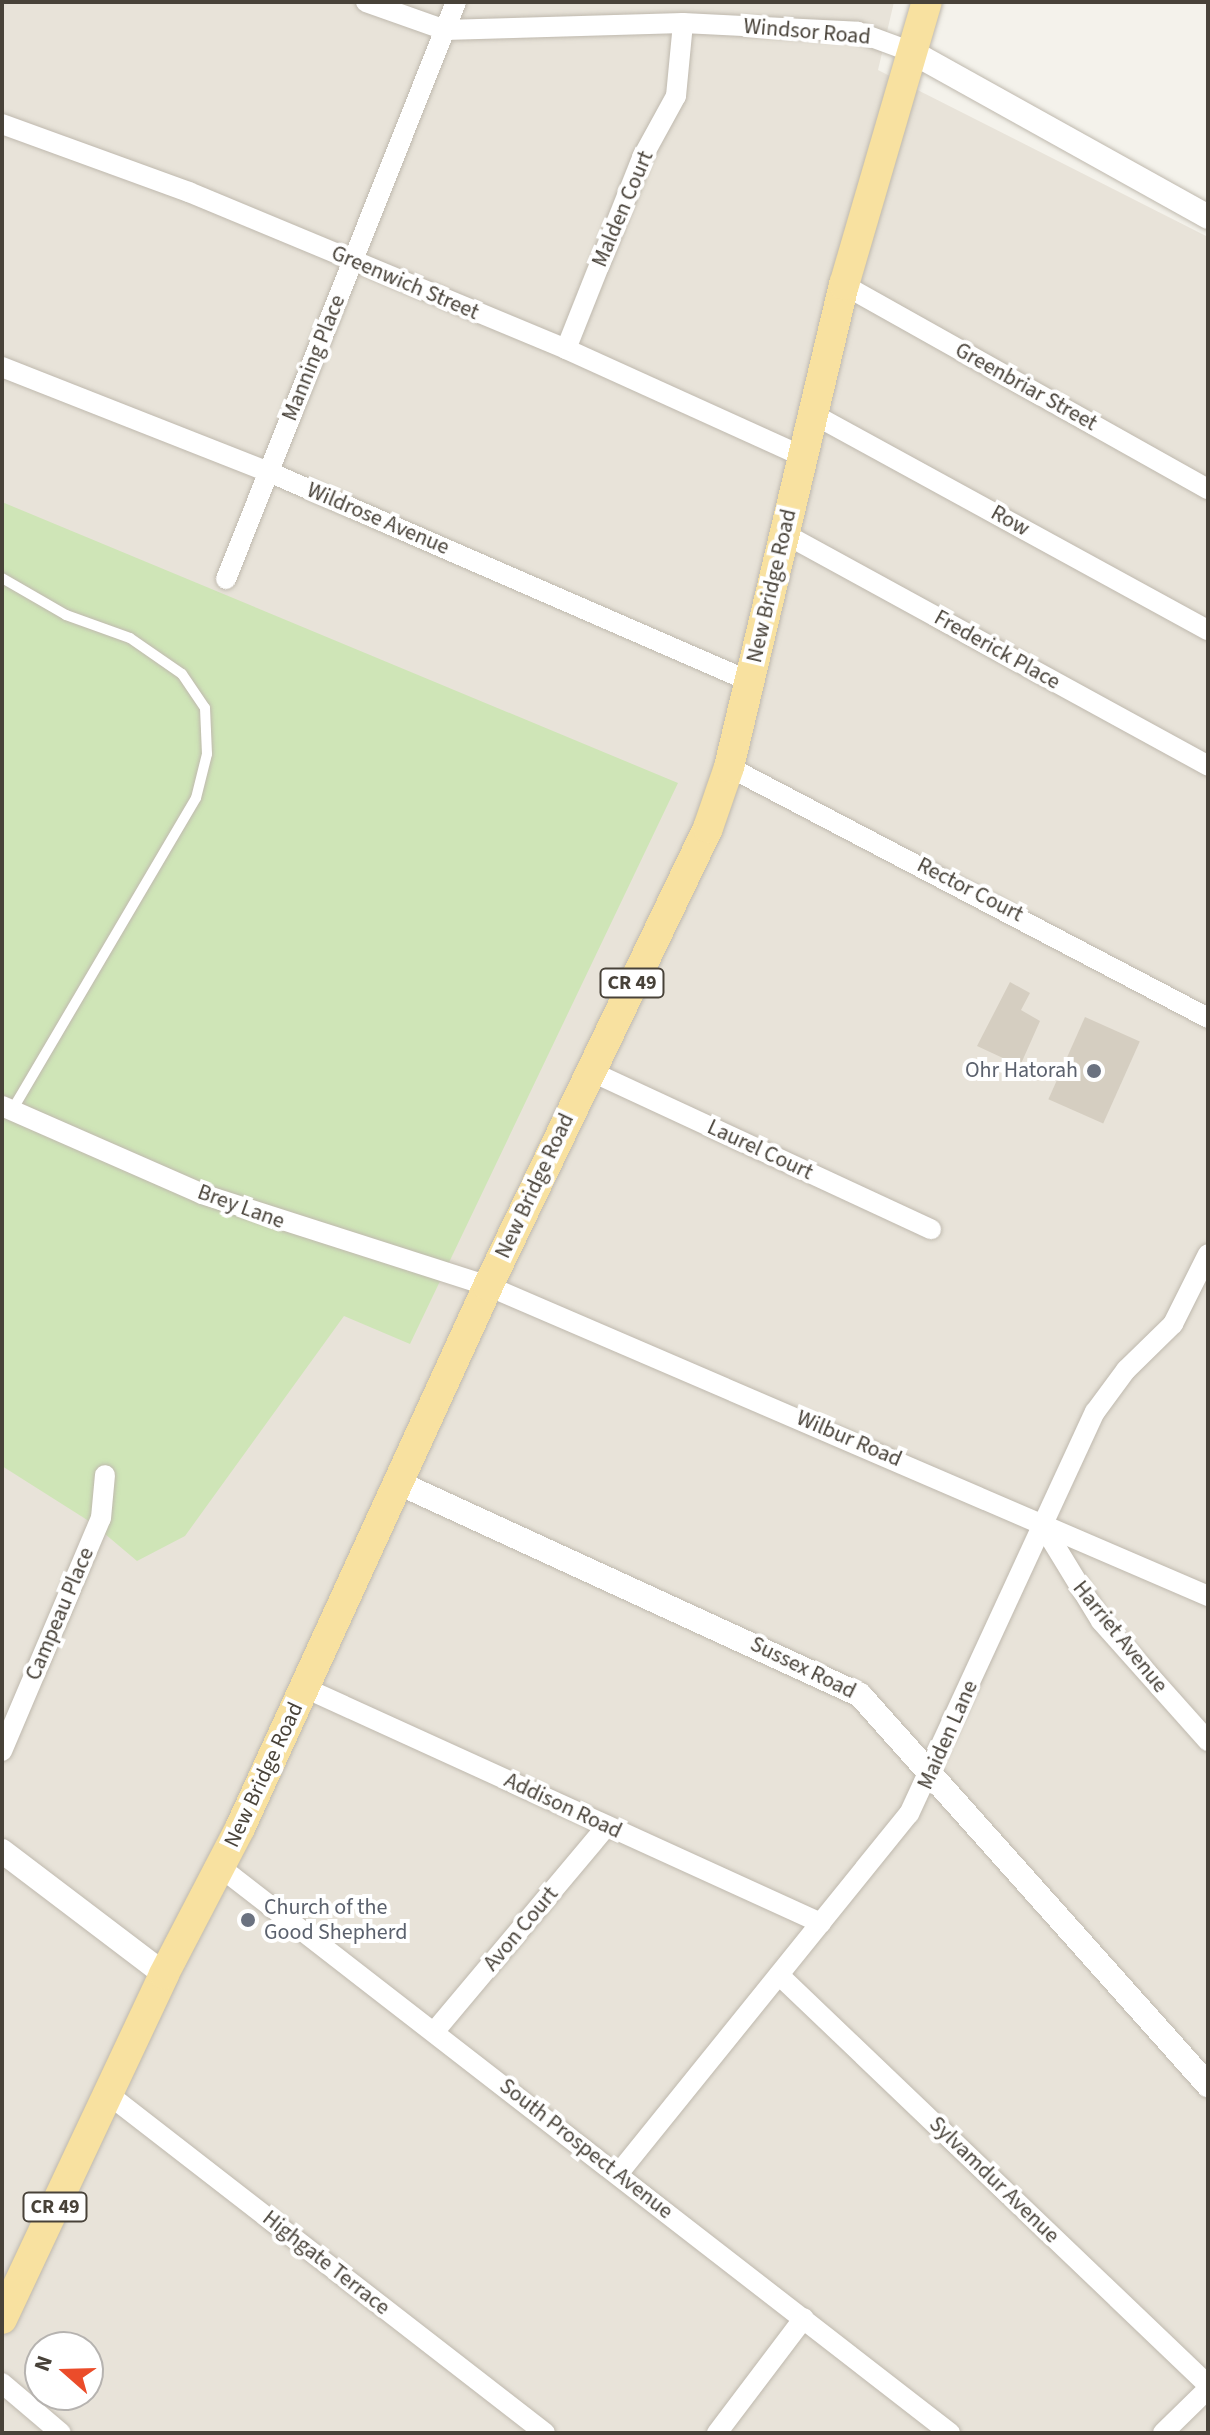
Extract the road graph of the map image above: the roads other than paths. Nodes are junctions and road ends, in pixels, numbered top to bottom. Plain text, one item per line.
1 (366, 2) edge
2 (456, 2) edge
3 (927, 2) edge
4 (683, 23) junction
5 (445, 30) junction
6 (912, 52) junction
7 (2, 124) edge
8 (1208, 217) edge
9 (352, 261) junction
10 (844, 285) junction
11 (566, 349) junction
12 (2, 367) edge
13 (811, 413) junction
14 (802, 456) junction
15 (269, 472) junction
16 (1208, 489) edge
17 (785, 534) junction
18 (2, 578) edge
19 (226, 579) dead end
20 (1208, 630) edge
21 (749, 681) junction
22 (1208, 766) edge
23 (729, 767) junction
24 (1208, 1018) edge
25 (590, 1071) junction
26 (7, 1108) edge
27 (931, 1229) dead end
28 (1208, 1254) edge
29 (488, 1286) junction
30 (105, 1475) dead end
31 (401, 1484) junction
32 (1043, 1526) junction
33 (1208, 1596) edge
34 (305, 1688) junction
35 (1208, 1741) edge
36 (2, 1751) edge
37 (931, 1772) junction
38 (607, 1826) junction
39 (2, 1851) edge
40 (220, 1867) junction
41 (821, 1923) junction
42 (164, 1974) junction
43 (779, 1975) junction
44 (434, 2032) junction
45 (1208, 2085) edge
46 (108, 2094) junction
47 (618, 2174) junction
48 (804, 2318) junction
49 (2, 2319) edge
50 (2, 2383) edge
51 (1208, 2387) edge
52 (61, 2433) edge
53 (545, 2433) edge
54 (717, 2433) edge
55 (950, 2433) edge
56 (1163, 2433) edge

1 - 5 street, Windsor Road
2 - 5 street, Manning Place
3 - 6 main road, New Bridge Road / CR 49
4 - 5 street, Windsor Road
4 - 6 street, Windsor Road
4 - 11 street, Malden Court
5 - 9 street, Manning Place
6 - 8 street, Windsor Road
6 - 10 main road, New Bridge Road / CR 49
7 - 9 street, Greenwich Street
9 - 11 street, Greenwich Street
9 - 15 street, Manning Place
10 - 13 main road, New Bridge Road / CR 49
10 - 16 street, Greenbriar Street
11 - 14 street, Greenwich Street
12 - 15 street, Wildrose Avenue
13 - 14 main road, New Bridge Road / CR 49
13 - 20 street, Row
14 - 17 main road, New Bridge Road / CR 49
15 - 19 street, Manning Place
15 - 21 street, Wildrose Avenue
17 - 21 main road, New Bridge Road / CR 49
17 - 22 street, Frederick Place
18 - 26 lane
21 - 23 main road, New Bridge Road / CR 49
23 - 24 street, Rector Court
23 - 25 main road, New Bridge Road / CR 49
25 - 27 street, Laurel Court
25 - 29 main road, New Bridge Road / CR 49
26 - 29 street, Brey Lane
28 - 32 street, Maiden Lane
29 - 31 main road, New Bridge Road / CR 49
29 - 32 street, Wilbur Road
30 - 36 street, Campeau Place
31 - 34 main road, New Bridge Road / CR 49
31 - 37 street, Sussex Road
32 - 33 street, Wilbur Road
32 - 35 street, Harriet Avenue
32 - 37 street, Maiden Lane
34 - 38 street, Addison Road
34 - 40 main road, New Bridge Road / CR 49
37 - 41 street, Maiden Lane
37 - 45 street, Sussex Road
38 - 41 street, Addison Road
38 - 44 street, Avon Court
39 - 42 street
40 - 42 main road, New Bridge Road / CR 49
40 - 44 street, South Prospect Avenue
41 - 43 street, Maiden Lane
42 - 46 main road, New Bridge Road / CR 49
43 - 47 street, Maiden Lane
43 - 51 street, Sylvamdur Avenue
44 - 47 street, South Prospect Avenue
46 - 49 main road, New Bridge Road / CR 49
46 - 53 street, Highgate Terrace
47 - 48 street, South Prospect Avenue
48 - 54 street
48 - 55 street, South Prospect Avenue
50 - 52 street
51 - 56 street

